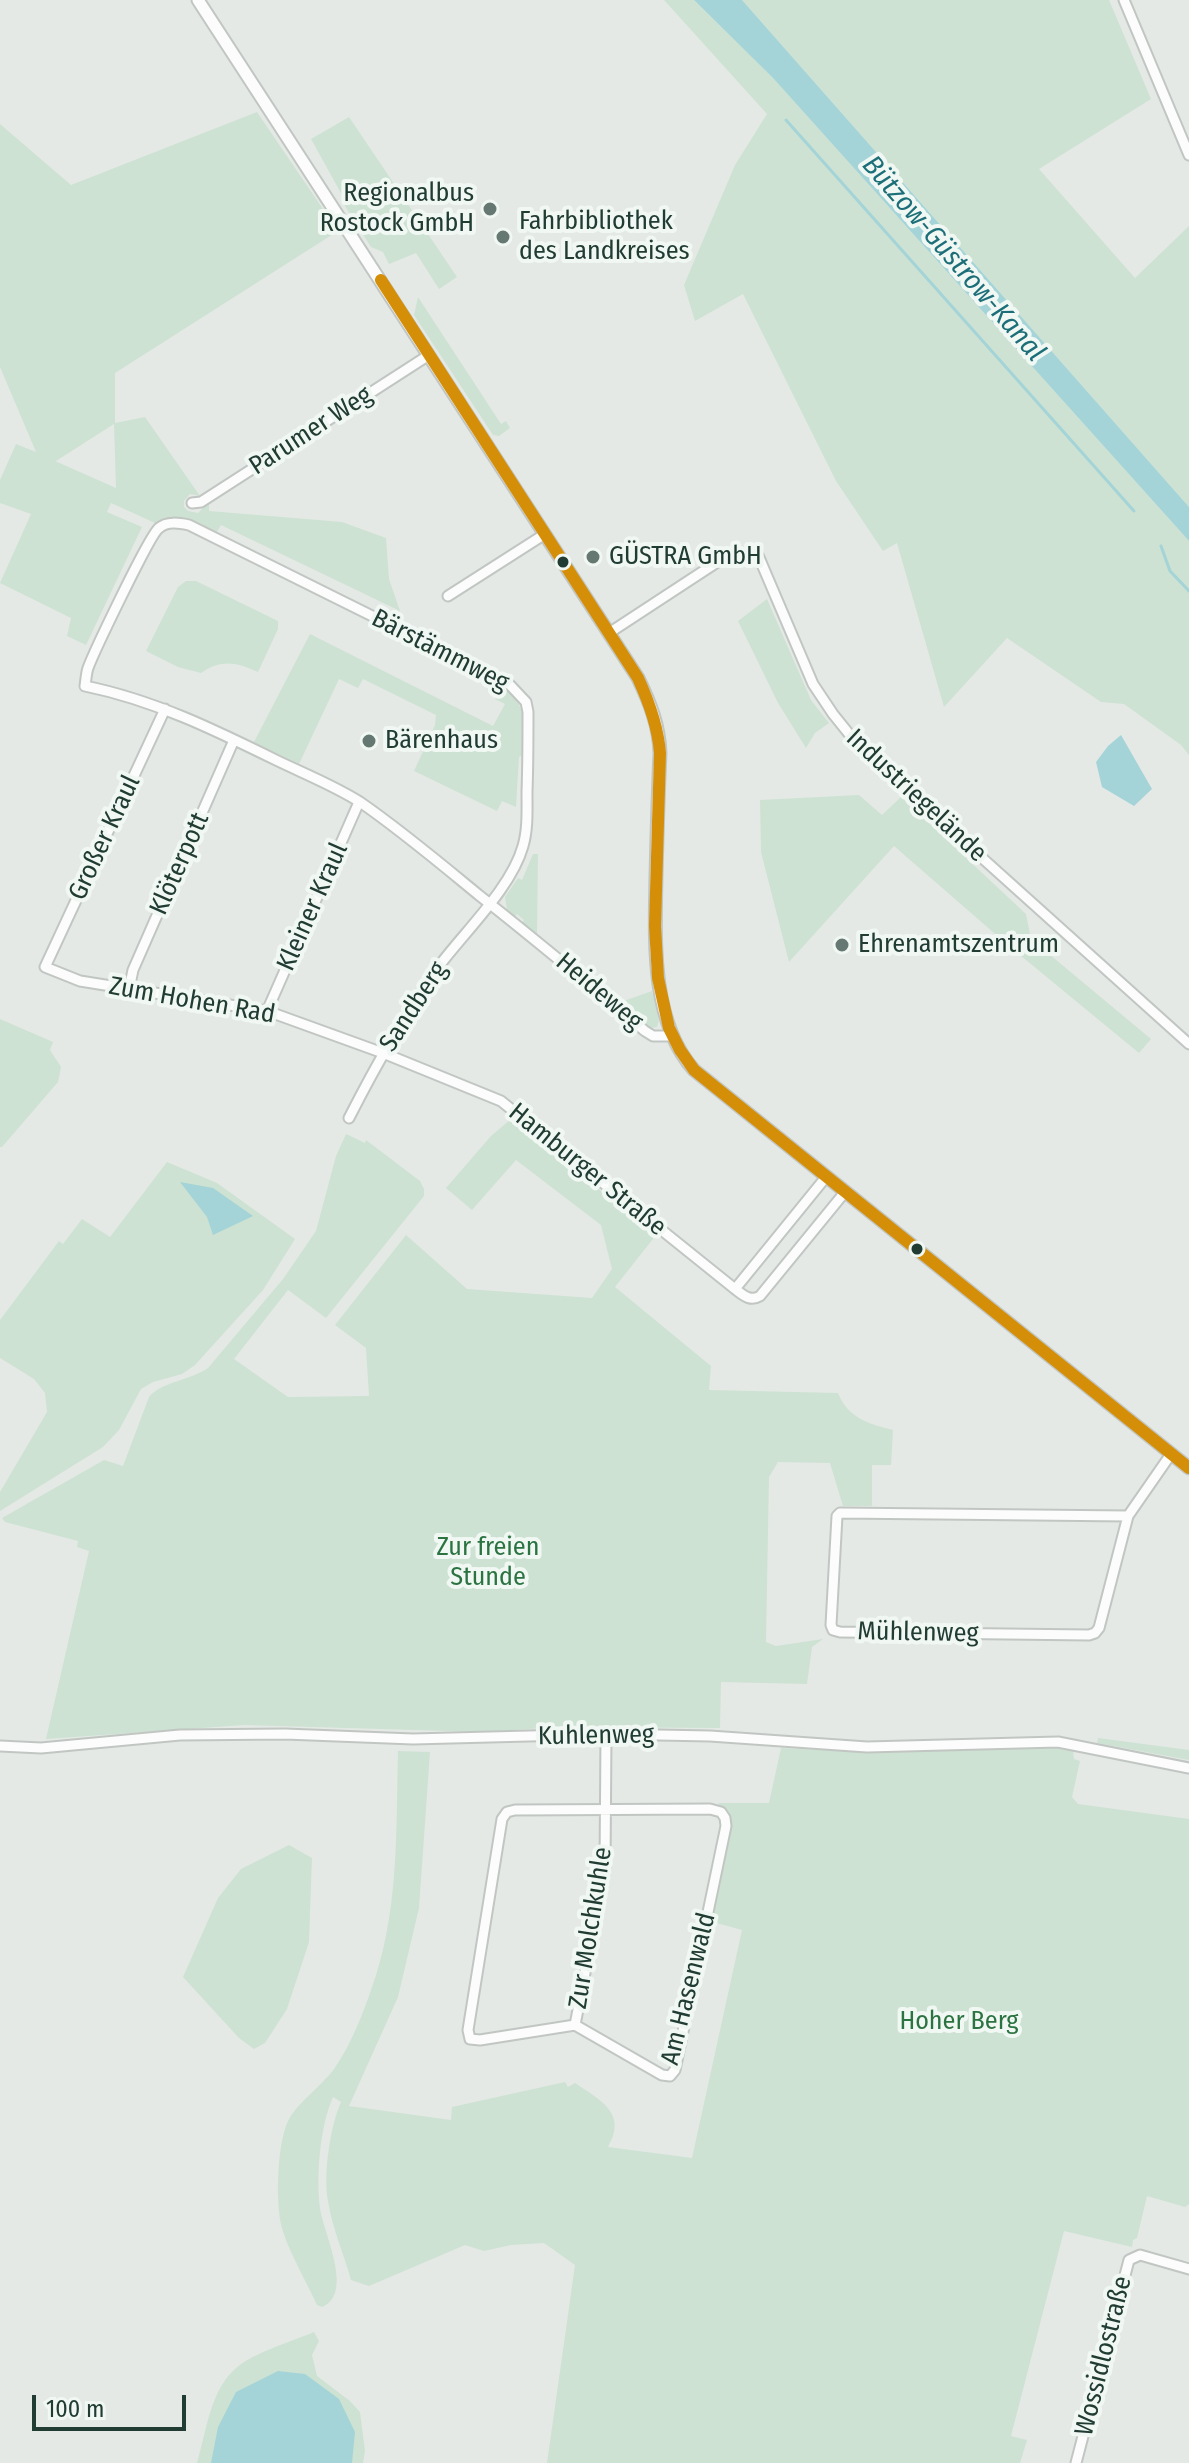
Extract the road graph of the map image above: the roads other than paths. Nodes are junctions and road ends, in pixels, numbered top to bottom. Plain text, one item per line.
1 (198, 0) edge
2 (1124, 0) edge
3 (1189, 155) edge
4 (429, 355) junction
5 (192, 503) dead end
6 (545, 534) junction
7 (448, 596) dead end
8 (609, 633) junction
9 (165, 709) junction
10 (234, 740) junction
11 (359, 802) junction
12 (489, 903) junction
13 (45, 967) joint
14 (129, 989) junction
15 (267, 1011) junction
16 (673, 1036) junction
17 (1189, 1044) edge
18 (383, 1053) junction
19 (349, 1118) dead end
20 (826, 1177) junction
21 (845, 1192) junction
22 (735, 1289) junction
23 (1171, 1454) junction
24 (1189, 1468) edge
25 (1128, 1516) junction
26 (606, 1734) junction
27 (0, 1746) edge
28 (1189, 1768) edge
29 (606, 1811) junction
30 (575, 2025) junction
31 (1189, 2269) edge
32 (1076, 2463) edge

1 - 4 street
2 - 3 street
4 - 5 street, Parumer Weg
4 - 6 street
6 - 7 street
6 - 8 street
8 - 16 street
8 - 17 street, Industriegelände
9 - 10 street, Bärstämmweg
9 - 12 street, Bärstämmweg
9 - 13 street, Großer Kraul
10 - 11 street, Bärstämmweg
10 - 14 street, Klöterpott
11 - 12 street, Bärstämmweg
11 - 15 street, Kleiner Kraul
12 - 16 street, Heideweg
12 - 18 street, Sandberg
13 - 14 street, Zum Hohen Rad
14 - 15 street, Zum Hohen Rad
15 - 18 street, Zum Hohen Rad
16 - 20 street, Heideweg
18 - 19 street, Sandberg
18 - 22 street, Hamburger Straße
20 - 21 street, Heideweg
20 - 22 street
21 - 22 street
21 - 23 street, Heideweg
23 - 24 street, Heideweg
23 - 25 street, Mühlenweg
25 - 25 street, Mühlenweg
26 - 27 street, Kuhlenweg
26 - 28 street, Kuhlenweg
26 - 29 street, Zur Molchkuhle
29 - 30 street, Zur Molchkuhle
29 - 30 street, Am Hasenwald
29 - 30 street, Am Hasenwald
31 - 32 street, Wossidlostraße

